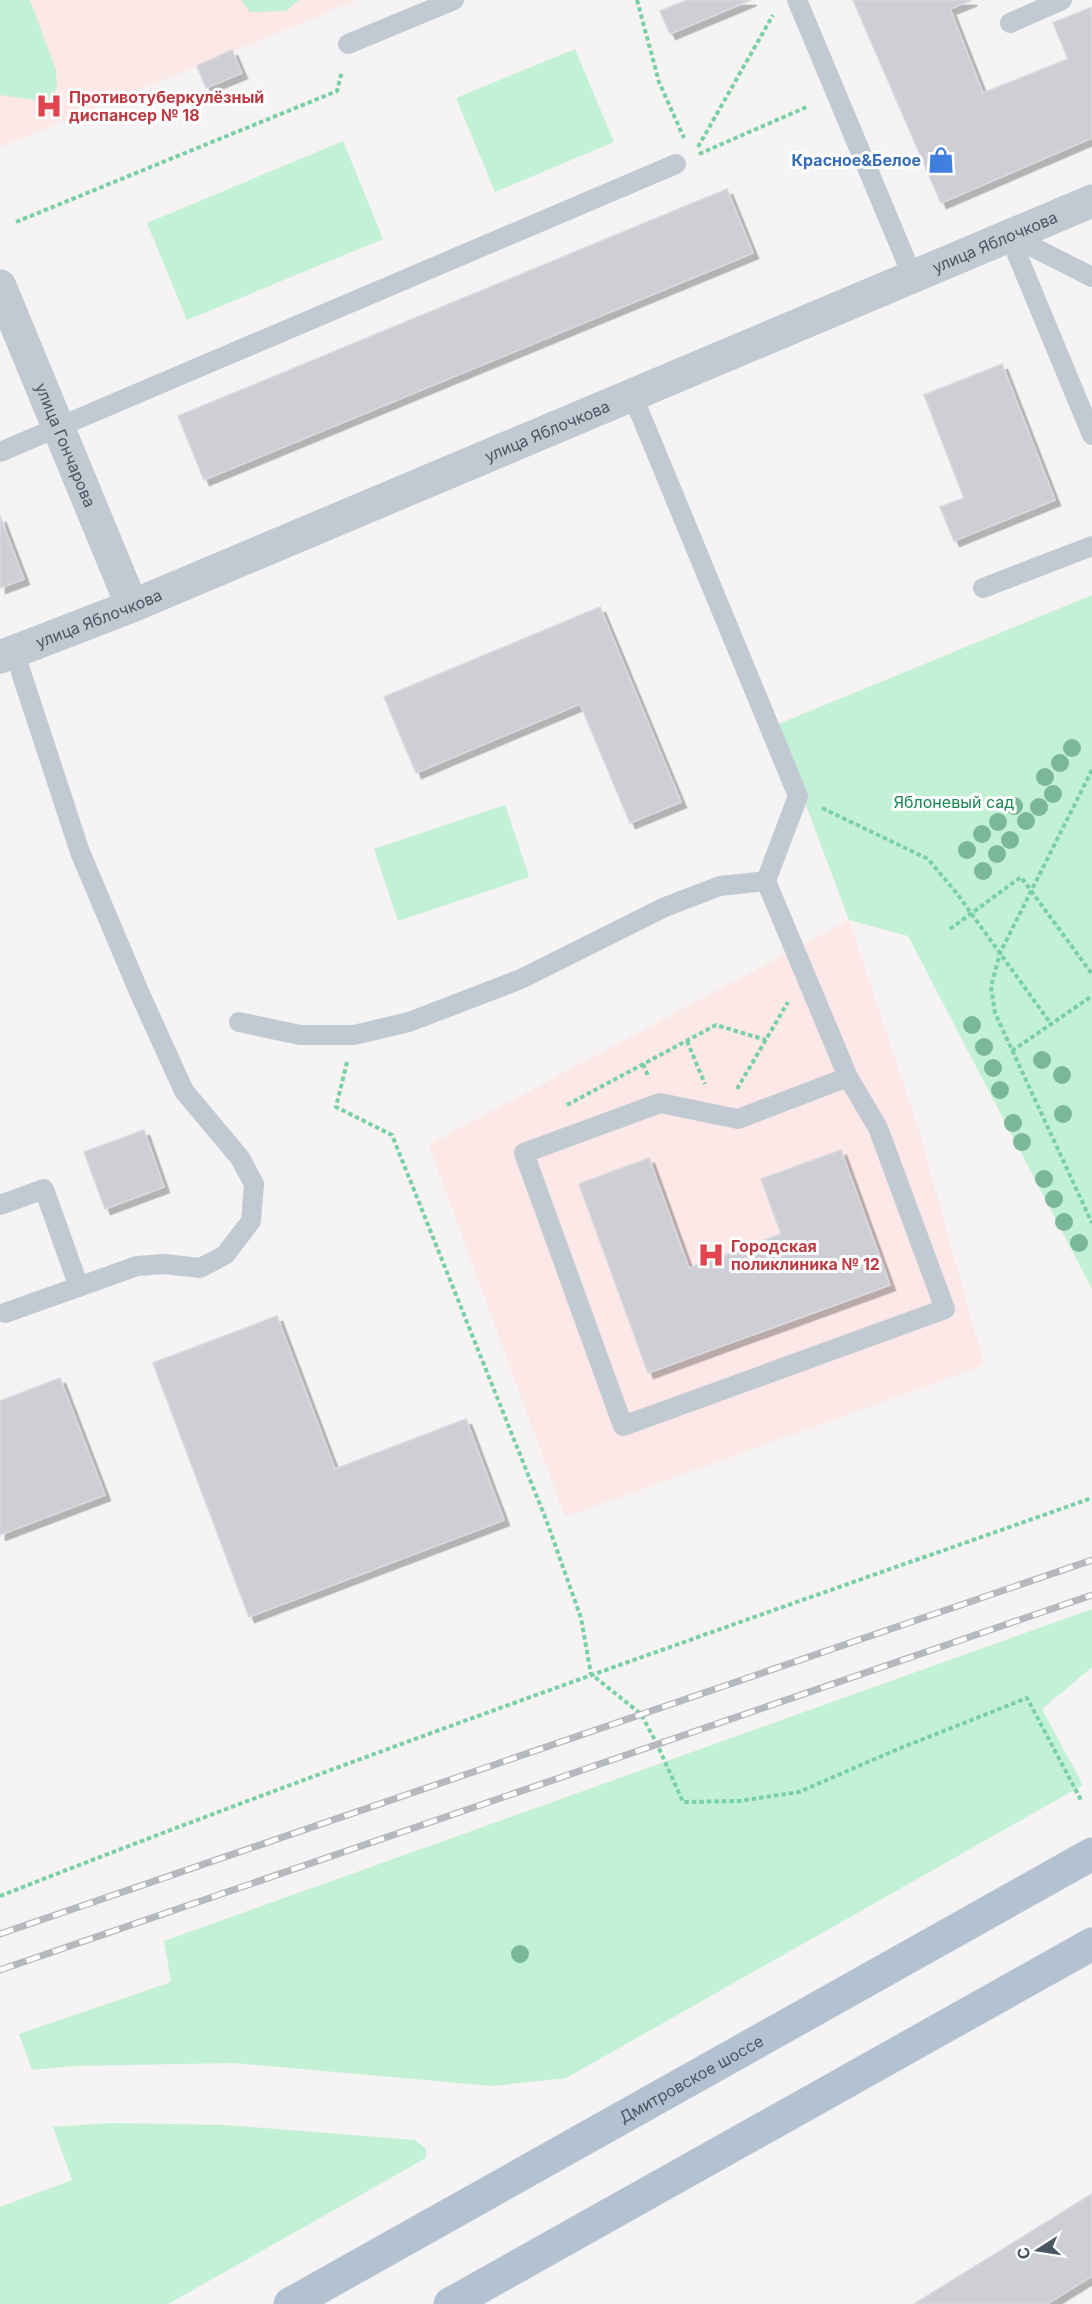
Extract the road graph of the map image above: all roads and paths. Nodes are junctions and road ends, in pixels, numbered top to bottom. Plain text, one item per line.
1 (454, 0) edge
2 (636, 0) edge
3 (797, 0) edge
4 (1062, 0) edge
5 (775, 10) dead end
6 (1010, 22) dead end
7 (348, 44) joint
8 (809, 106) dead end
9 (685, 160) junction
10 (1092, 201) edge
11 (16, 222) dead end
12 (1009, 235) junction
13 (912, 275) junction
14 (1092, 277) edge
15 (0, 286) edge
16 (632, 394) junction
17 (59, 427) junction
18 (1092, 435) edge
19 (0, 452) edge
20 (1092, 546) edge
21 (983, 588) dead end
22 (132, 606) junction
23 (7, 654) edge
24 (1092, 770) edge
25 (798, 796) junction
26 (766, 881) junction
27 (1031, 890) junction
28 (971, 913) junction
29 (950, 929) dead end
30 (1000, 953) junction
31 (805, 973) junction
32 (1092, 974) edge
33 (1092, 996) edge
34 (239, 1022) dead end
35 (1051, 1024) junction
36 (354, 1035) junction
37 (766, 1040) junction
38 (686, 1041) junction
39 (1012, 1051) junction
40 (848, 1077) junction
41 (563, 1107) dead end
42 (720, 1115) junction
43 (0, 1205) edge
44 (1092, 1223) edge
45 (79, 1287) junction
46 (5, 1313) dead end
47 (1092, 1498) edge
48 (591, 1674) junction
49 (1081, 1800) dead end
50 (1092, 1854) edge
51 (0, 1896) edge
52 (1092, 1944) edge
53 (290, 2304) edge
54 (450, 2304) edge

1 - 7 lane
2 - 9 path
3 - 13 lane
4 - 6 lane
5 - 9 path
7 - 11 path
8 - 9 path
9 - 17 lane
10 - 12 street, улица Яблочкова
12 - 13 street, улица Яблочкова
12 - 14 lane
12 - 18 lane
13 - 16 street, улица Яблочкова
15 - 17 street, улица Гончарова
16 - 22 street, улица Яблочкова
16 - 25 lane
17 - 19 lane
17 - 22 street, улица Гончарова
20 - 21 lane
22 - 23 street, улица Яблочкова
23 - 45 lane
24 - 27 path
25 - 26 lane
25 - 28 path
26 - 31 lane
26 - 36 lane
27 - 28 path
27 - 30 path
27 - 32 path
28 - 29 path
28 - 30 path
30 - 35 path
30 - 39 path
31 - 37 path
31 - 40 lane
33 - 35 path
34 - 36 lane
35 - 39 path
36 - 48 path
37 - 38 path
37 - 42 path
38 - 41 path
38 - 42 path
39 - 44 path
40 - 42 lane
40 - 42 lane
43 - 45 lane
45 - 46 lane
47 - 48 path
48 - 49 path
48 - 51 path
50 - 53 main road, Дмитровское шоссе
52 - 54 main road

